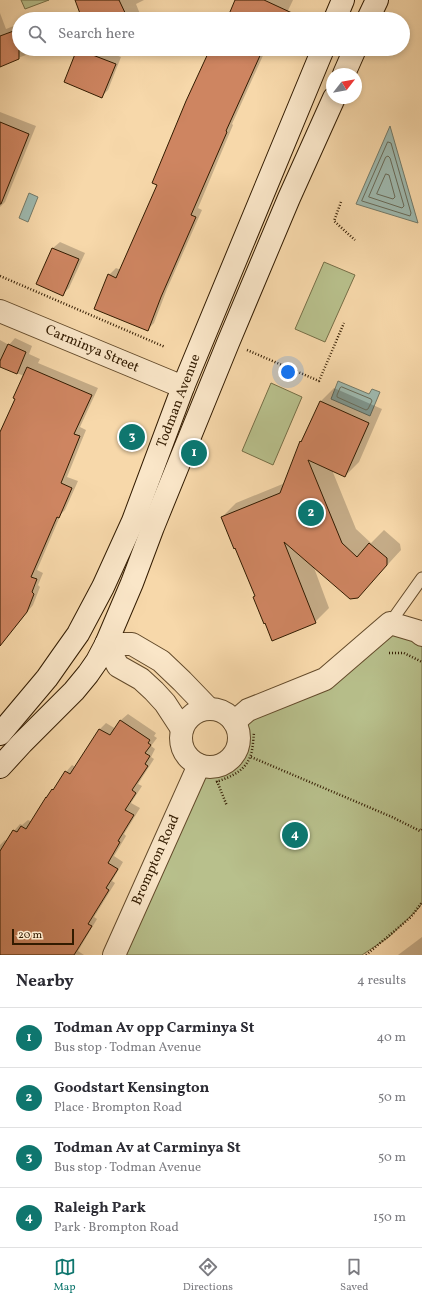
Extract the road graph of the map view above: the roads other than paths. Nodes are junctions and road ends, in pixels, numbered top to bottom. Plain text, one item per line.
1 (343, 0) edge
2 (377, 0) edge
3 (338, 12) edge
4 (371, 12) edge
5 (320, 56) edge
6 (352, 56) edge
7 (347, 68) edge
8 (331, 104) edge
9 (0, 311) edge
10 (183, 387) junction
11 (117, 555) junction
12 (422, 578) edge
13 (390, 624) junction
14 (422, 635) edge
15 (106, 644) junction
16 (31, 697) junction
17 (209, 709) junction
18 (234, 722) junction
19 (182, 729) junction
20 (0, 734) edge
21 (199, 765) junction
22 (0, 767) edge
23 (114, 955) edge

1 - 3 main road
2 - 4 main road
5 - 10 main road, Todman Avenue
6 - 7 main road
8 - 15 main road, Todman Avenue
9 - 10 main road, Carminya Street
10 - 11 main road, Todman Avenue
11 - 15 main road
11 - 16 main road, Todman Avenue
12 - 13 lane
13 - 14 main road
13 - 18 main road
15 - 16 main road
15 - 17 main road
15 - 19 main road
15 - 22 main road, Todman Avenue
16 - 20 main road, Todman Avenue
17 - 18 main road
17 - 19 main road
18 - 21 main road
19 - 21 main road
21 - 23 main road, Brompton Road

